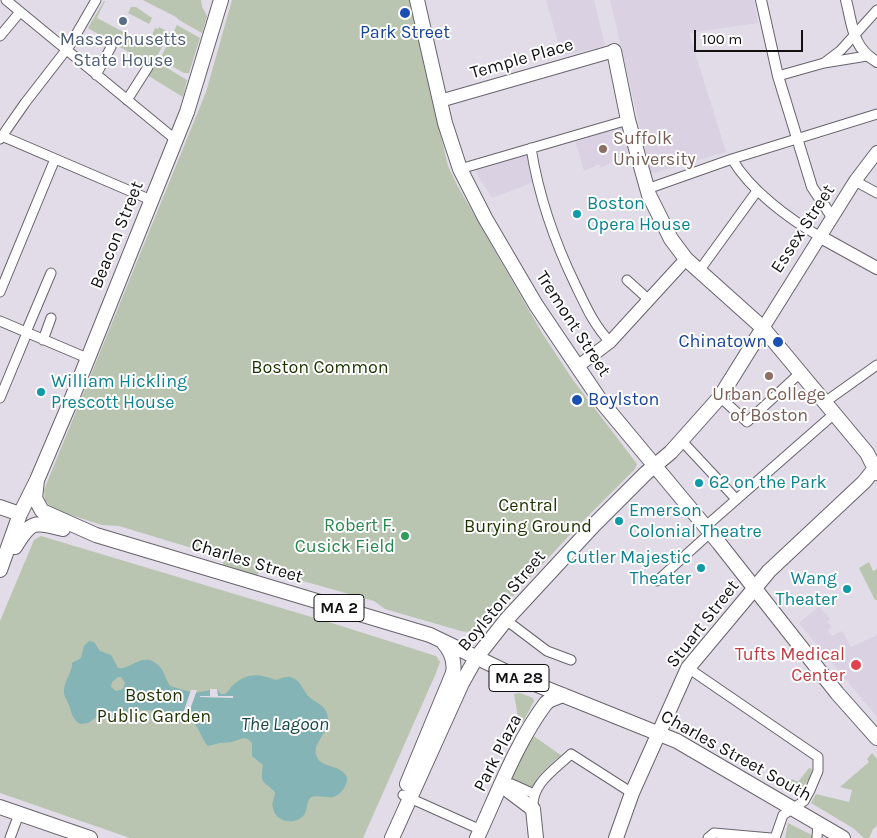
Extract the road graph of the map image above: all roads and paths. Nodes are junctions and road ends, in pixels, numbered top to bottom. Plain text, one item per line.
1 (6, 0) edge
2 (96, 0) edge
3 (221, 0) edge
4 (417, 0) edge
5 (762, 0) edge
6 (846, 0) edge
7 (877, 10) edge
8 (20, 12) junction
9 (0, 36) edge
10 (855, 36) junction
11 (111, 47) dead end
12 (66, 50) junction
13 (614, 51) joint
14 (866, 56) junction
15 (877, 62) edge
16 (824, 63) junction
17 (148, 67) dead end
18 (96, 75) junction
19 (778, 76) junction
20 (127, 100) junction
21 (440, 101) junction
22 (877, 114) edge
23 (628, 120) junction
24 (1, 138) edge
25 (798, 139) junction
26 (176, 140) junction
27 (531, 148) junction
28 (877, 152) edge
29 (55, 159) junction
30 (732, 159) junction
31 (460, 169) junction
32 (854, 181) junction
33 (647, 189) junction
34 (757, 191) junction
35 (877, 193) edge
36 (151, 200) junction
37 (832, 218) junction
38 (819, 236) junction
39 (686, 259) junction
40 (877, 267) edge
41 (700, 270) junction
42 (51, 273) dead end
43 (627, 280) dead end
44 (0, 292) edge
45 (648, 299) junction
46 (51, 318) dead end
47 (0, 321) edge
48 (763, 328) junction
49 (27, 333) junction
50 (43, 340) junction
51 (610, 342) junction
52 (88, 358) junction
53 (577, 367) junction
54 (876, 367) edge
55 (800, 373) junction
56 (720, 397) junction
57 (0, 398) edge
58 (825, 402) junction
59 (834, 414) junction
60 (681, 440) junction
61 (654, 466) junction
62 (876, 470) edge
63 (37, 480) junction
64 (877, 484) edge
65 (736, 499) junction
66 (0, 507) edge
67 (20, 514) junction
68 (40, 518) junction
69 (708, 530) junction
70 (3, 549) edge
71 (0, 569) edge
72 (656, 581) dead end
73 (754, 588) junction
74 (506, 620) junction
75 (443, 642) junction
76 (476, 658) junction
77 (571, 660) dead end
78 (688, 668) junction
79 (563, 695) junction
80 (675, 697) junction
81 (640, 726) junction
82 (659, 734) junction
83 (877, 738) edge
84 (646, 765) junction
85 (502, 783) junction
86 (534, 794) junction
87 (632, 794) junction
88 (407, 796) junction
89 (0, 807) edge
90 (793, 808) junction
91 (533, 809) junction
92 (19, 814) junction
93 (818, 822) junction
94 (479, 834) edge
95 (709, 837) edge
96 (741, 837) edge
97 (10, 838) edge
98 (90, 838) edge
99 (384, 838) edge
100 (392, 838) edge
101 (536, 838) edge
102 (616, 838) edge
103 (773, 838) edge
104 (817, 838) edge
105 (843, 838) edge

1 - 8 street
2 - 12 street
3 - 26 main road, Beacon Street
4 - 21 main road, Tremont Street
5 - 19 street
6 - 10 street
7 - 10 street
8 - 9 street
8 - 12 street
10 - 14 street
10 - 16 street
11 - 18 street
12 - 18 street
12 - 24 street
13 - 21 main road, Temple Place
13 - 23 main road
14 - 15 street
14 - 16 street
16 - 19 street
17 - 20 street
18 - 20 street
19 - 25 street
20 - 26 street
21 - 31 main road, Tremont Street
22 - 25 street
23 - 27 street
23 - 33 main road
24 - 29 street
25 - 30 street
25 - 37 street
26 - 36 main road, Beacon Street
27 - 31 street
27 - 51 street
28 - 32 main road, Essex Street
29 - 36 street
29 - 44 street
30 - 33 street
30 - 34 street
31 - 53 main road, Tremont Street
32 - 35 street
32 - 37 main road, Essex Street
33 - 39 main road
34 - 38 street
34 - 41 street
36 - 52 main road, Beacon Street
37 - 38 main road, Essex Street
38 - 40 main road
38 - 48 main road, Essex Street
39 - 41 main road
39 - 45 main road
41 - 48 main road
42 - 49 street
43 - 45 street
45 - 51 main road
46 - 50 street
47 - 49 street
48 - 55 main road
48 - 56 main road, Boylston Street
49 - 50 street
49 - 57 street
50 - 52 street
51 - 53 main road
52 - 63 main road, Beacon Street
53 - 61 main road, Tremont Street
54 - 58 street
55 - 56 street
55 - 58 main road
56 - 60 main road, Boylston Street
58 - 59 main road
59 - 62 main road
59 - 65 street
60 - 61 main road, Boylston Street
60 - 65 street
61 - 69 main road, Tremont Street
61 - 74 main road, Boylston Street
62 - 64 main road
62 - 73 main road, Stuart Street
63 - 67 main road, Beacon Street
63 - 68 main road, Beacon Street
65 - 69 street
66 - 67 main road
67 - 70 main road, Beacon Street
68 - 71 main road, Beacon Street
68 - 75 main road, Charles Street / MA 2
69 - 72 street
69 - 73 main road, Tremont Street
70 - 71 main road, Beacon Street
73 - 78 main road, Stuart Street
73 - 83 main road, Tremont Street
74 - 76 main road, Boylston Street
74 - 77 street
75 - 76 main road, Charles Street South / MA 28
75 - 88 main road, Boylston Street
76 - 79 main road, Charles Street South / MA 28
76 - 88 main road, Boylston Street
78 - 80 main road, Stuart Street
78 - 90 street
79 - 81 main road, Charles Street South / MA 28
79 - 85 main road, Park Plaza
80 - 81 main road
80 - 82 main road, Stuart Street
81 - 82 main road, Charles Street South
81 - 84 main road
82 - 84 main road, Stuart Street
82 - 90 main road, Charles Street South
84 - 87 main road, Stuart Street
85 - 86 street
85 - 91 main road
85 - 94 main road, Park Plaza
86 - 87 street
86 - 91 street
87 - 102 main road, Stuart Street
88 - 94 street
88 - 99 main road, Boylston Street
88 - 100 main road, Boylston Street
89 - 92 main road
90 - 93 main road, Charles Street South
90 - 103 street
91 - 101 main road
92 - 97 street
92 - 98 main road
93 - 104 street
93 - 105 main road, Charles Street South
95 - 96 street
96 - 103 street

